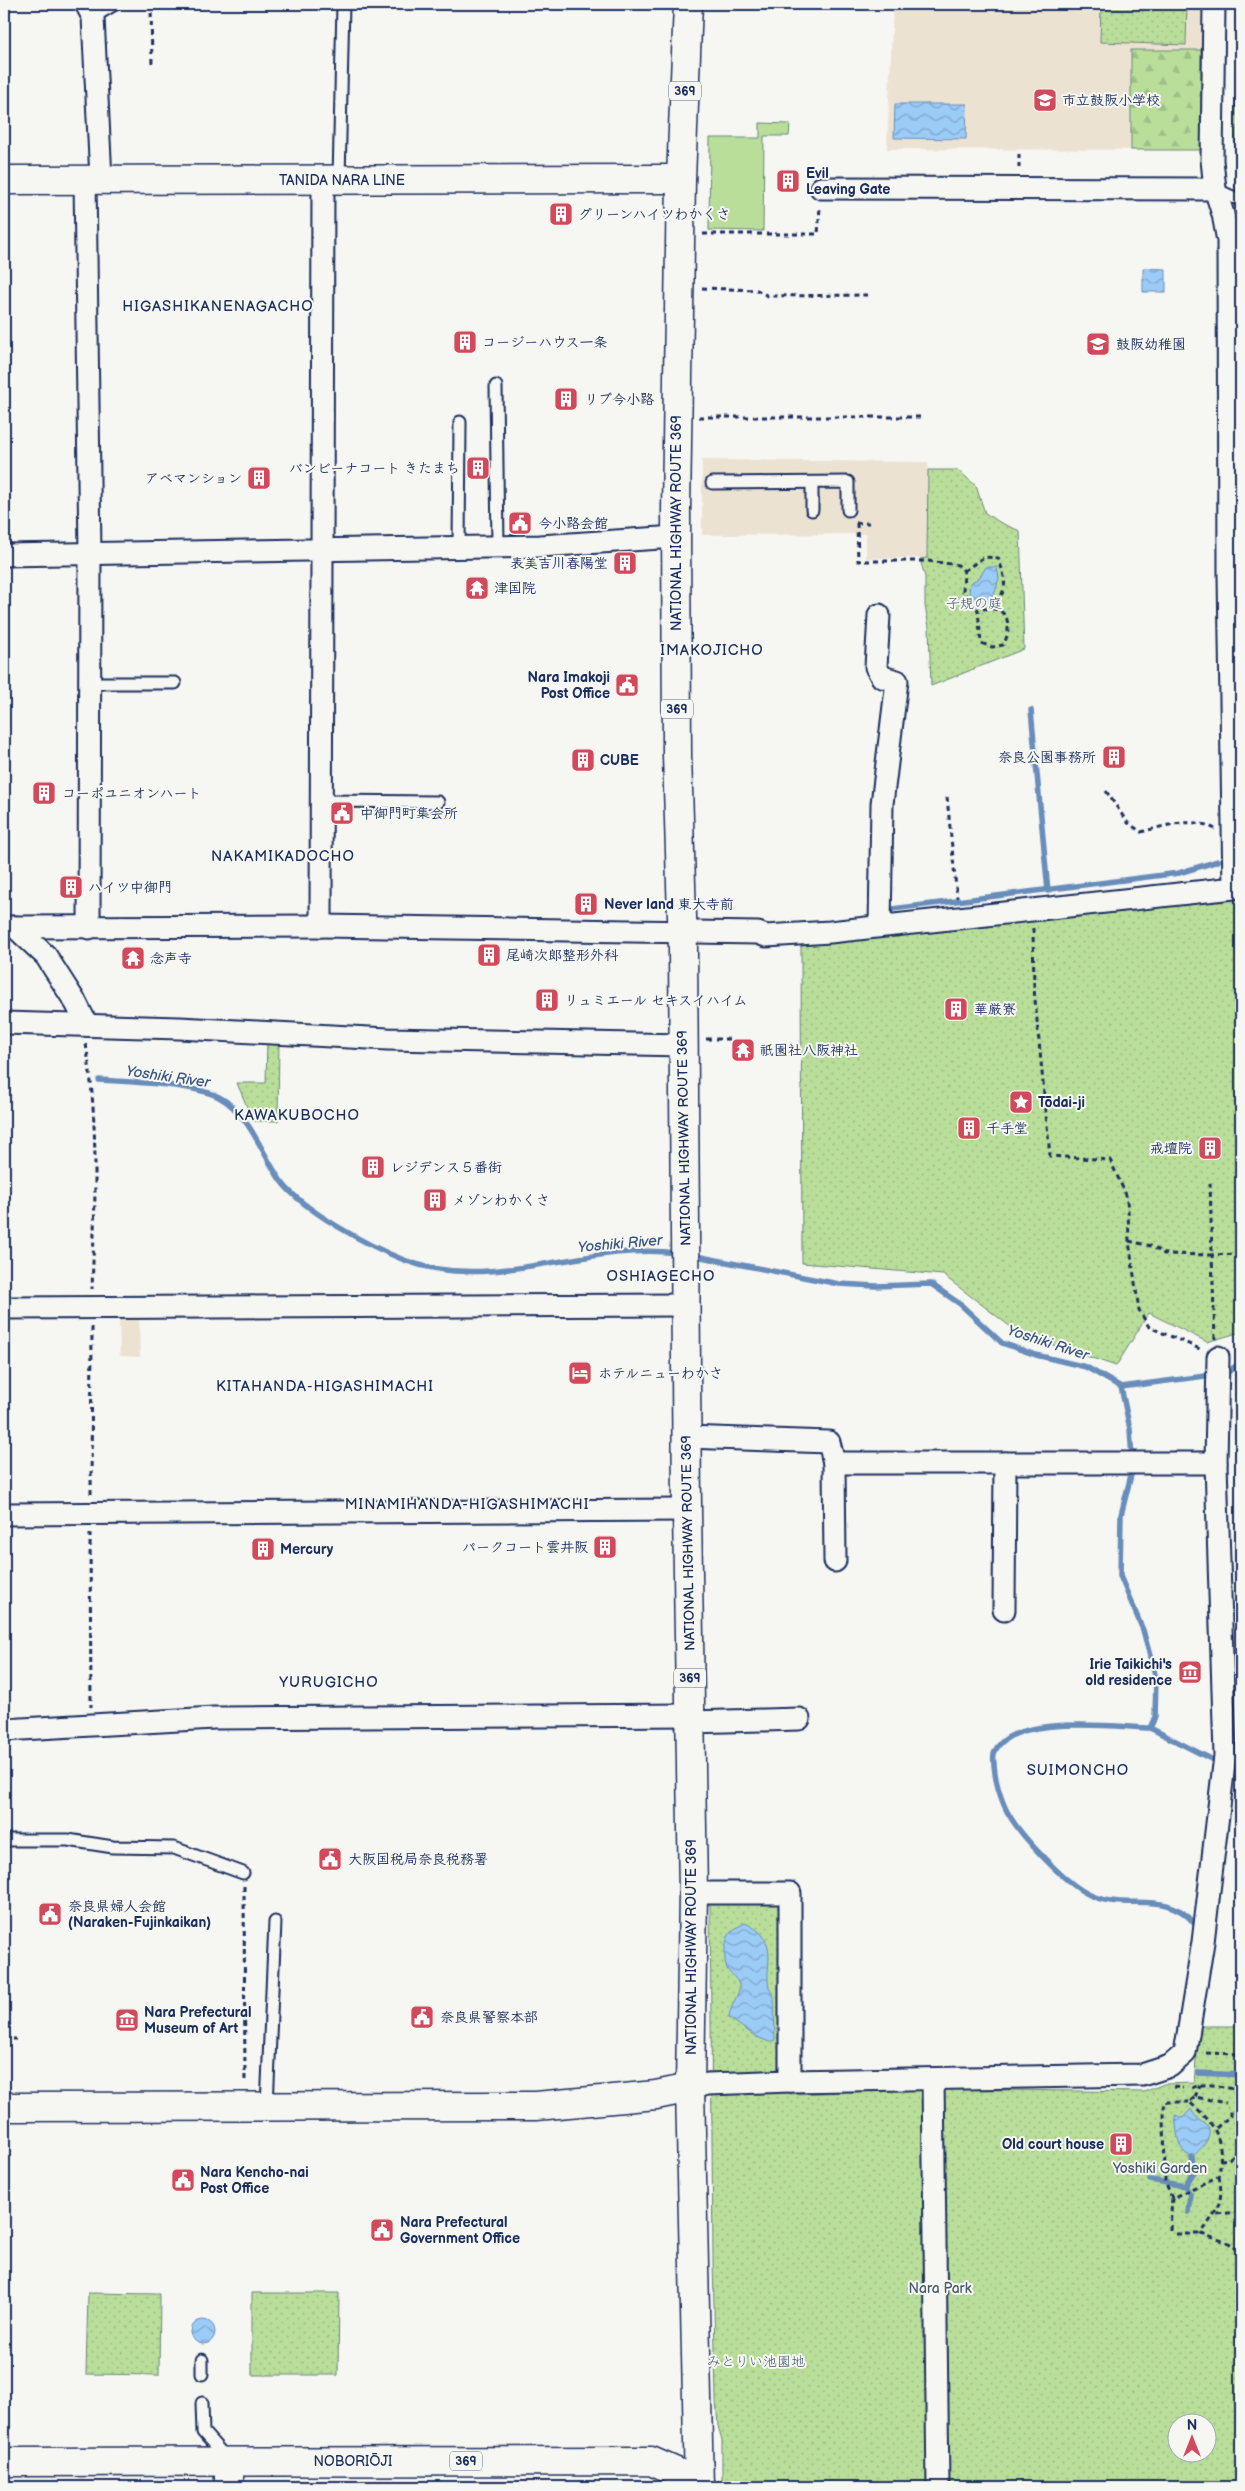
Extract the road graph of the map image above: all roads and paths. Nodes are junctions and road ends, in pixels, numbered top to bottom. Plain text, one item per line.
1 (115, 4) edge
2 (152, 4) edge
3 (344, 4) edge
4 (688, 4) edge
5 (1214, 4) edge
6 (90, 10) edge
7 (152, 67) dead end
8 (93, 179) junction
9 (681, 179) junction
10 (4, 180) edge
11 (331, 180) junction
12 (821, 188) joint
13 (1215, 189) junction
14 (1241, 198) edge
15 (695, 234) dead end
16 (679, 287) junction
17 (868, 295) dead end
18 (496, 386) dead end
19 (676, 416) junction
20 (922, 417) dead end
21 (460, 422) dead end
22 (712, 483) dead end
23 (812, 483) junction
24 (812, 510) dead end
25 (848, 510) dead end
26 (869, 523) dead end
27 (676, 537) junction
28 (498, 547) junction
29 (459, 548) junction
30 (322, 550) junction
31 (90, 554) junction
32 (4, 555) edge
33 (964, 571) junction
34 (993, 609) junction
35 (978, 610) junction
36 (879, 615) dead end
37 (90, 682) junction
38 (175, 683) dead end
39 (1106, 791) dead end
40 (947, 797) dead end
41 (322, 801) junction
42 (438, 802) dead end
43 (1233, 838) junction
44 (1238, 888) edge
45 (956, 894) dead end
46 (1033, 910) junction
47 (321, 926) junction
48 (880, 926) junction
49 (9, 927) edge
50 (89, 928) junction
51 (682, 933) junction
52 (4, 1023) edge
53 (86, 1033) junction
54 (683, 1045) junction
55 (1210, 1182) dead end
56 (1129, 1241) junction
57 (1241, 1254) edge
58 (1212, 1255) junction
59 (685, 1305) junction
60 (4, 1308) edge
61 (92, 1308) junction
62 (1217, 1370) junction
63 (687, 1437) junction
64 (834, 1463) junction
65 (1005, 1463) junction
66 (1216, 1463) junction
67 (687, 1510) junction
68 (90, 1513) junction
69 (4, 1514) edge
70 (835, 1561) dead end
71 (1004, 1610) dead end
72 (691, 1718) junction
73 (799, 1719) dead end
74 (92, 1725) junction
75 (4, 1730) edge
76 (1233, 1757) edge
77 (4, 1840) edge
78 (243, 1875) joint
79 (693, 1893) junction
80 (275, 1922) dead end
81 (4, 2039) edge
82 (16, 2039) dead end
83 (1185, 2053) junction
84 (1241, 2054) edge
85 (933, 2079) junction
86 (790, 2081) junction
87 (1200, 2085) junction
88 (690, 2088) junction
89 (1192, 2088) dead end
90 (1241, 2090) edge
91 (1195, 2097) junction
92 (256, 2100) junction
93 (1189, 2102) junction
94 (1226, 2103) dead end
95 (4, 2107) edge
96 (1230, 2110) dead end
97 (1216, 2128) junction
98 (1241, 2147) edge
99 (1220, 2160) junction
100 (1219, 2176) junction
101 (1172, 2198) junction
102 (1241, 2212) edge
103 (1217, 2214) junction
104 (1170, 2230) dead end
105 (1176, 2234) dead end
106 (1201, 2234) junction
107 (1239, 2251) edge
108 (1241, 2263) edge
109 (202, 2360) dead end
110 (202, 2374) dead end
111 (202, 2403) dead end
112 (4, 2462) edge
113 (229, 2474) edge
114 (695, 2486) edge
115 (938, 2487) edge

1 - 6 lane
2 - 7 path
3 - 11 lane
4 - 9 main road, NATIONAL HIGHWAY ROUTE 369 / 369
5 - 13 street
6 - 8 street
8 - 10 main road, TANIDA NARA LINE
8 - 11 main road, TANIDA NARA LINE
8 - 31 street
9 - 11 main road, TANIDA NARA LINE
9 - 16 main road, NATIONAL HIGHWAY ROUTE 369 / 369
11 - 30 street
12 - 13 street
12 - 15 path
13 - 14 lane
13 - 43 street
16 - 17 path
16 - 19 main road, NATIONAL HIGHWAY ROUTE 369 / 369
18 - 28 lane
19 - 20 path
19 - 27 main road, NATIONAL HIGHWAY ROUTE 369 / 369
21 - 29 lane
22 - 23 lane
23 - 24 lane
23 - 25 lane
26 - 33 path
27 - 28 street
27 - 51 main road, NATIONAL HIGHWAY ROUTE 369 / 369
28 - 29 street
29 - 30 street
30 - 31 street
30 - 41 street
31 - 32 street
31 - 37 street
33 - 34 path
33 - 35 path
34 - 35 path
34 - 35 path
36 - 48 street
37 - 38 lane
37 - 50 street
39 - 43 path
40 - 45 path
41 - 42 lane
41 - 47 street
43 - 44 street
44 - 46 street
46 - 48 street
46 - 56 path
47 - 50 street
47 - 51 street
48 - 51 street
49 - 50 street
49 - 53 street
51 - 54 main road, NATIONAL HIGHWAY ROUTE 369 / 369
52 - 53 street
53 - 54 street
53 - 61 path
54 - 59 main road, NATIONAL HIGHWAY ROUTE 369 / 369
55 - 58 path
56 - 58 path
56 - 62 path
57 - 58 path
58 - 62 path
59 - 61 street
59 - 63 main road, NATIONAL HIGHWAY ROUTE 369 / 369
60 - 61 street
61 - 68 path
62 - 66 street
63 - 64 street
63 - 67 main road, NATIONAL HIGHWAY ROUTE 369 / 369
64 - 65 street
64 - 70 street
65 - 66 street
65 - 71 street
66 - 76 street
67 - 68 street
67 - 72 main road, NATIONAL HIGHWAY ROUTE 369 / 369
68 - 69 street
68 - 74 path
72 - 73 street
72 - 74 street
72 - 79 main road, NATIONAL HIGHWAY ROUTE 369 / 369
74 - 75 street
76 - 83 street
77 - 78 lane
78 - 92 path
79 - 86 street
79 - 88 main road, NATIONAL HIGHWAY ROUTE 369 / 369
80 - 92 lane
81 - 82 path
83 - 84 path
83 - 85 street
85 - 86 street
85 - 115 street
86 - 88 street
87 - 89 path
87 - 90 path
87 - 91 path
88 - 92 main road
88 - 114 main road, NATIONAL HIGHWAY ROUTE 369 / 369
91 - 93 path
91 - 94 path
92 - 95 main road
93 - 97 path
93 - 101 path
96 - 97 path
97 - 99 path
98 - 99 path
99 - 100 path
100 - 101 path
100 - 103 path
101 - 104 path
102 - 103 path
103 - 106 path
105 - 106 path
106 - 107 path
107 - 108 path
109 - 110 lane
111 - 113 lane
112 - 113 main road, NOBORIŌJI / 369
113 - 114 main road, NOBORIŌJI / 369

